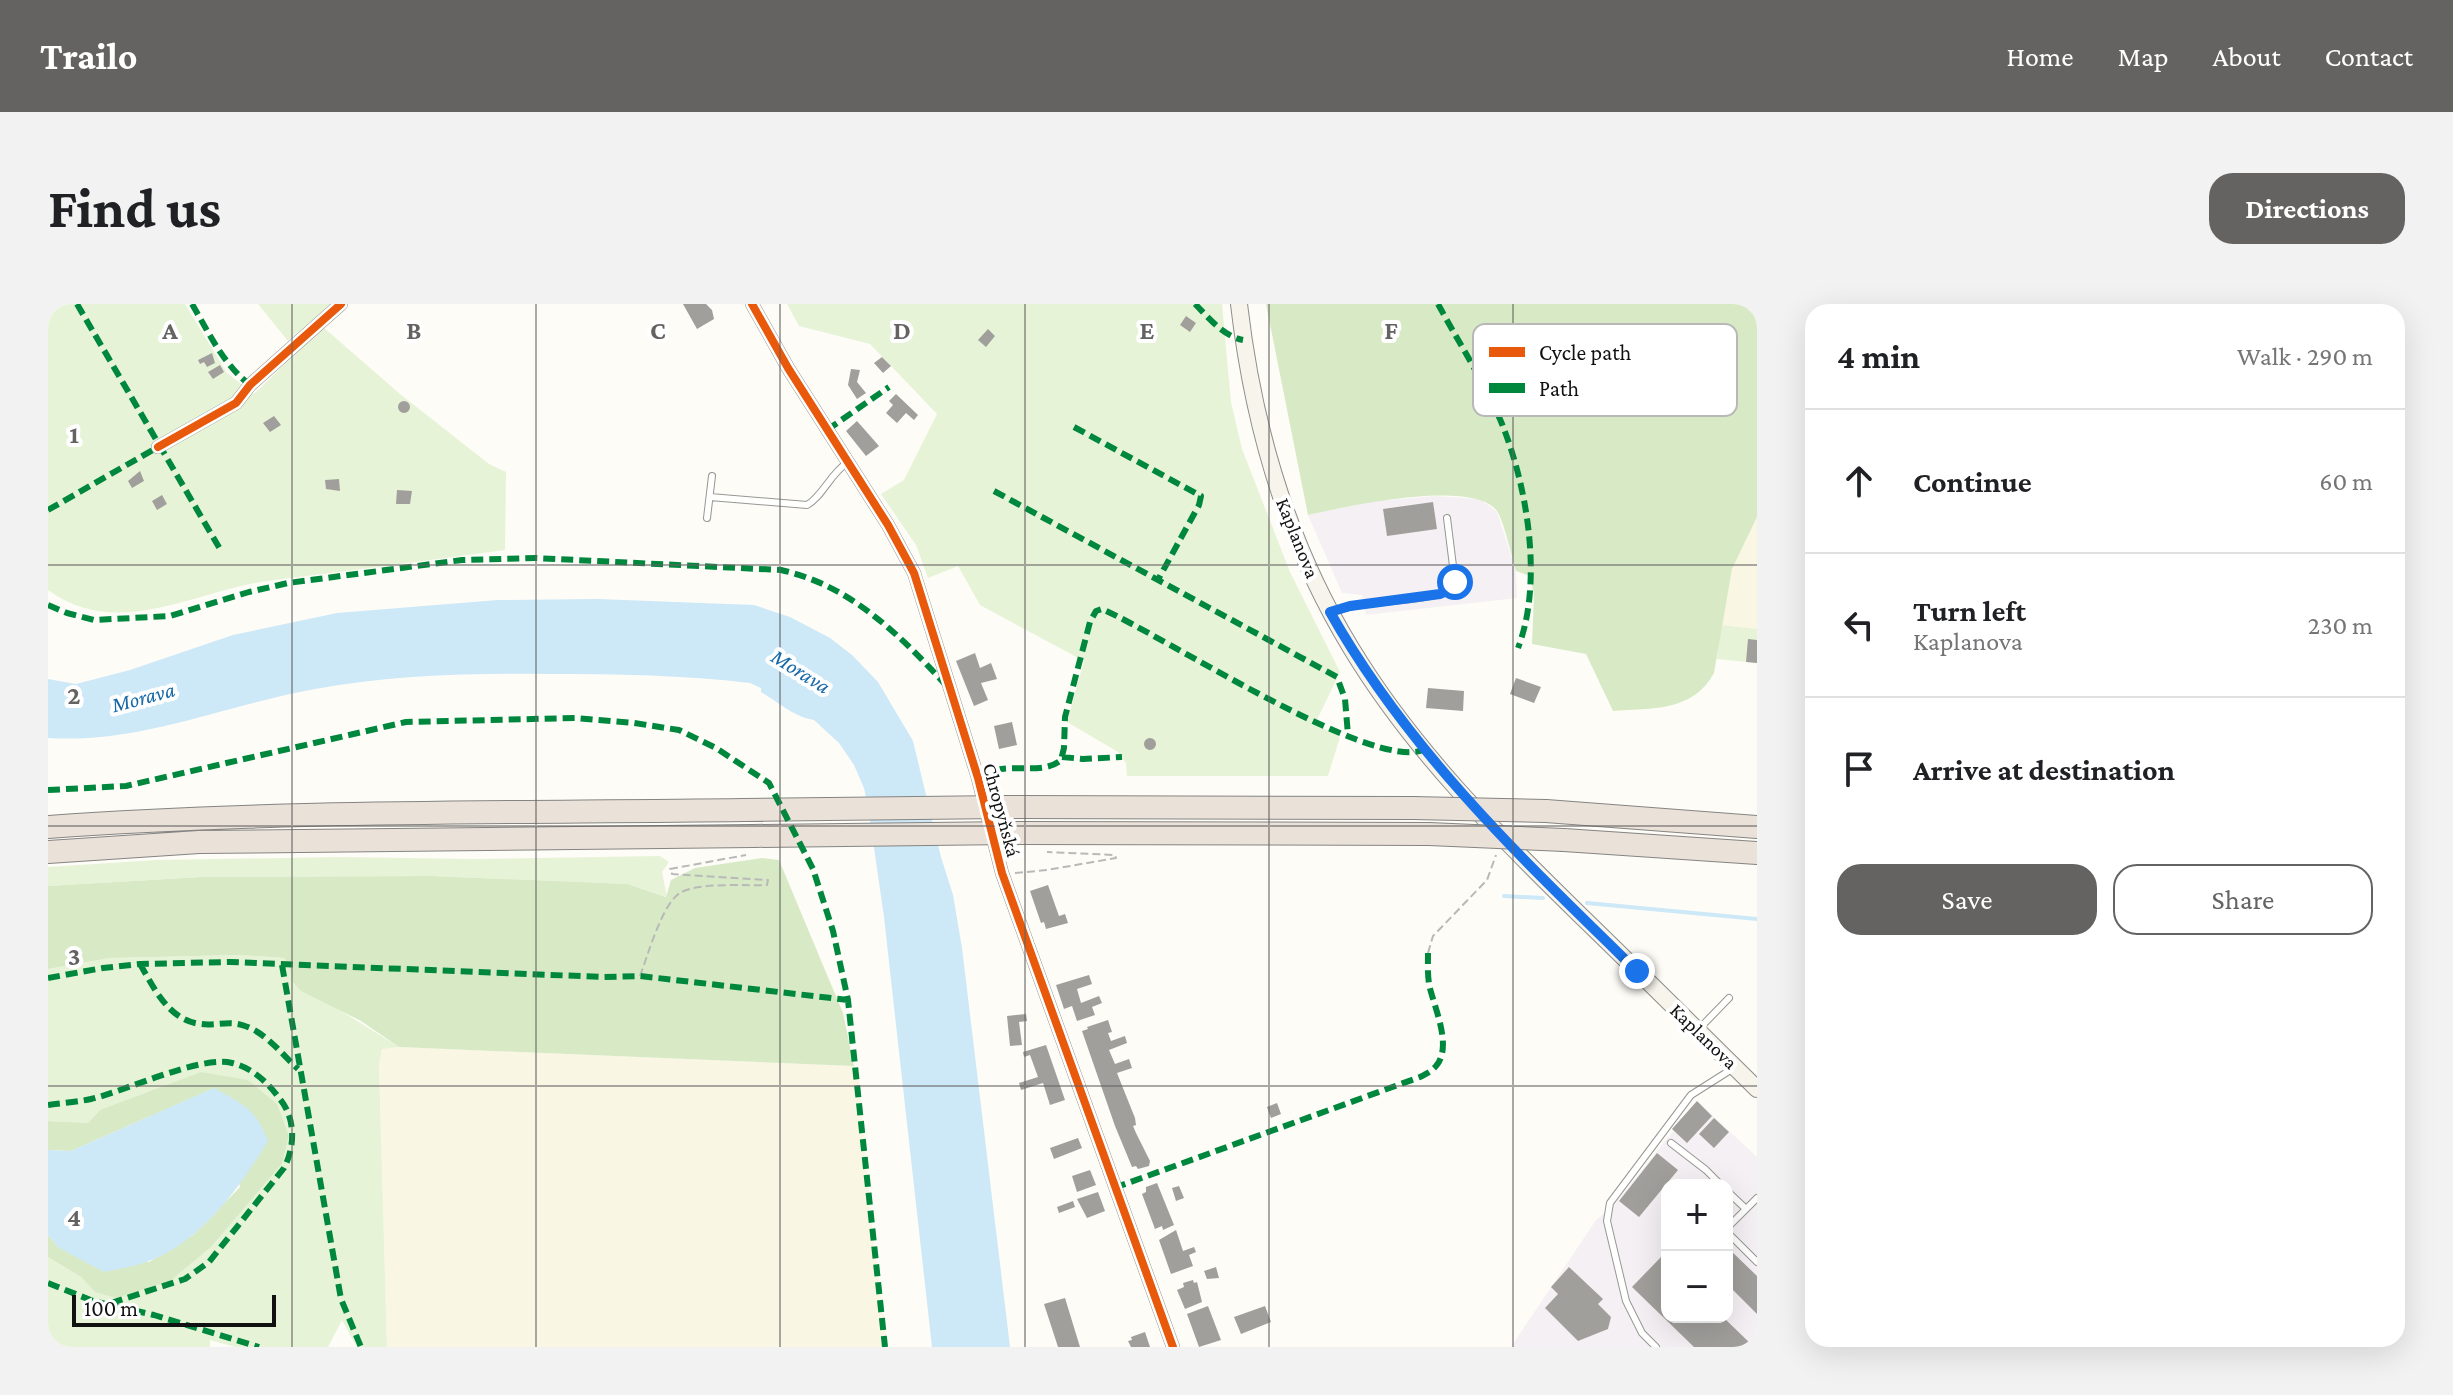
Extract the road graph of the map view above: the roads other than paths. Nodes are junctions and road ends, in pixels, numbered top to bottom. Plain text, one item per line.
1 (341, 304) edge
2 (752, 304) edge
3 (1239, 304) edge
4 (158, 447) dead end
5 (848, 462) junction
6 (712, 476) dead end
7 (710, 497) junction
8 (707, 518) dead end
9 (1447, 518) dead end
10 (1330, 612) junction
11 (48, 827) edge
12 (1757, 827) edge
13 (48, 852) edge
14 (1757, 853) edge
15 (1729, 998) dead end
16 (1698, 1030) junction
17 (1735, 1067) junction
18 (1757, 1089) edge
19 (1671, 1143) dead end
20 (1714, 1179) edge
21 (1733, 1197) edge
22 (1757, 1198) edge
23 (1746, 1209) junction
24 (1733, 1223) edge
25 (1733, 1236) edge
26 (1757, 1262) edge
27 (1173, 1347) edge
28 (1656, 1347) edge

1 - 4 street
2 - 5 street, Chropyňská
3 - 10 main road, Kaplanova
5 - 7 lane
5 - 27 street, Chropyňská
6 - 7 lane
7 - 8 lane
9 - 10 lane
10 - 16 main road, Kaplanova
11 - 12 highway, bridge
13 - 14 highway, bridge
15 - 16 lane
16 - 17 main road, Kaplanova
17 - 18 main road, Kaplanova
17 - 28 lane
19 - 20 lane
21 - 23 lane
22 - 23 lane
23 - 24 lane
25 - 26 lane

